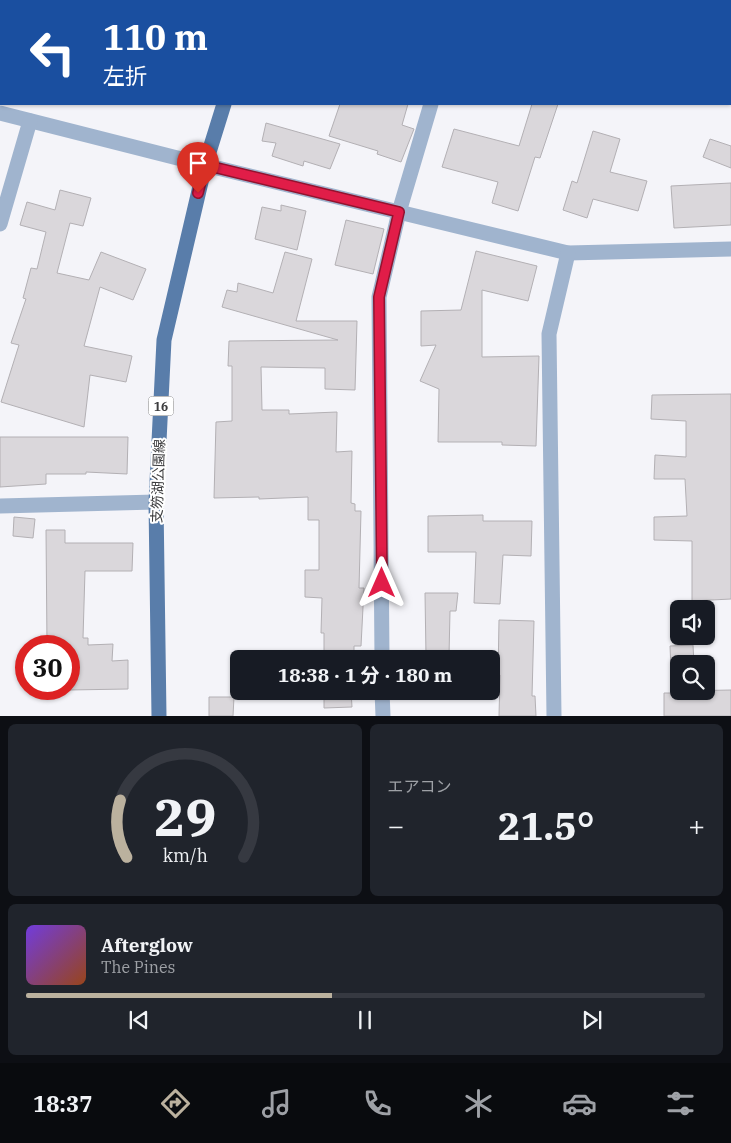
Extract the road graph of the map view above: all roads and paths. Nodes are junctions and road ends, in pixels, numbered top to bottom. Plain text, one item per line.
1 (224, 105) edge
2 (431, 105) edge
3 (0, 113) edge
4 (30, 120) junction
5 (205, 165) junction
6 (399, 212) junction
7 (0, 224) edge
8 (731, 249) edge
9 (568, 253) junction
10 (156, 502) junction
11 (0, 506) edge
12 (382, 650) edge
13 (382, 700) edge
14 (159, 716) edge
15 (383, 716) edge
16 (554, 716) edge

1 - 5 main road, 支笏湖公園線 / 16
2 - 6 street
3 - 4 street
4 - 5 street
4 - 7 street
5 - 6 street
5 - 10 main road, 支笏湖公園線 / 16
6 - 9 street
6 - 12 street
8 - 9 street
9 - 16 street
10 - 11 street
10 - 14 main road, 支笏湖公園線 / 16
13 - 15 street

